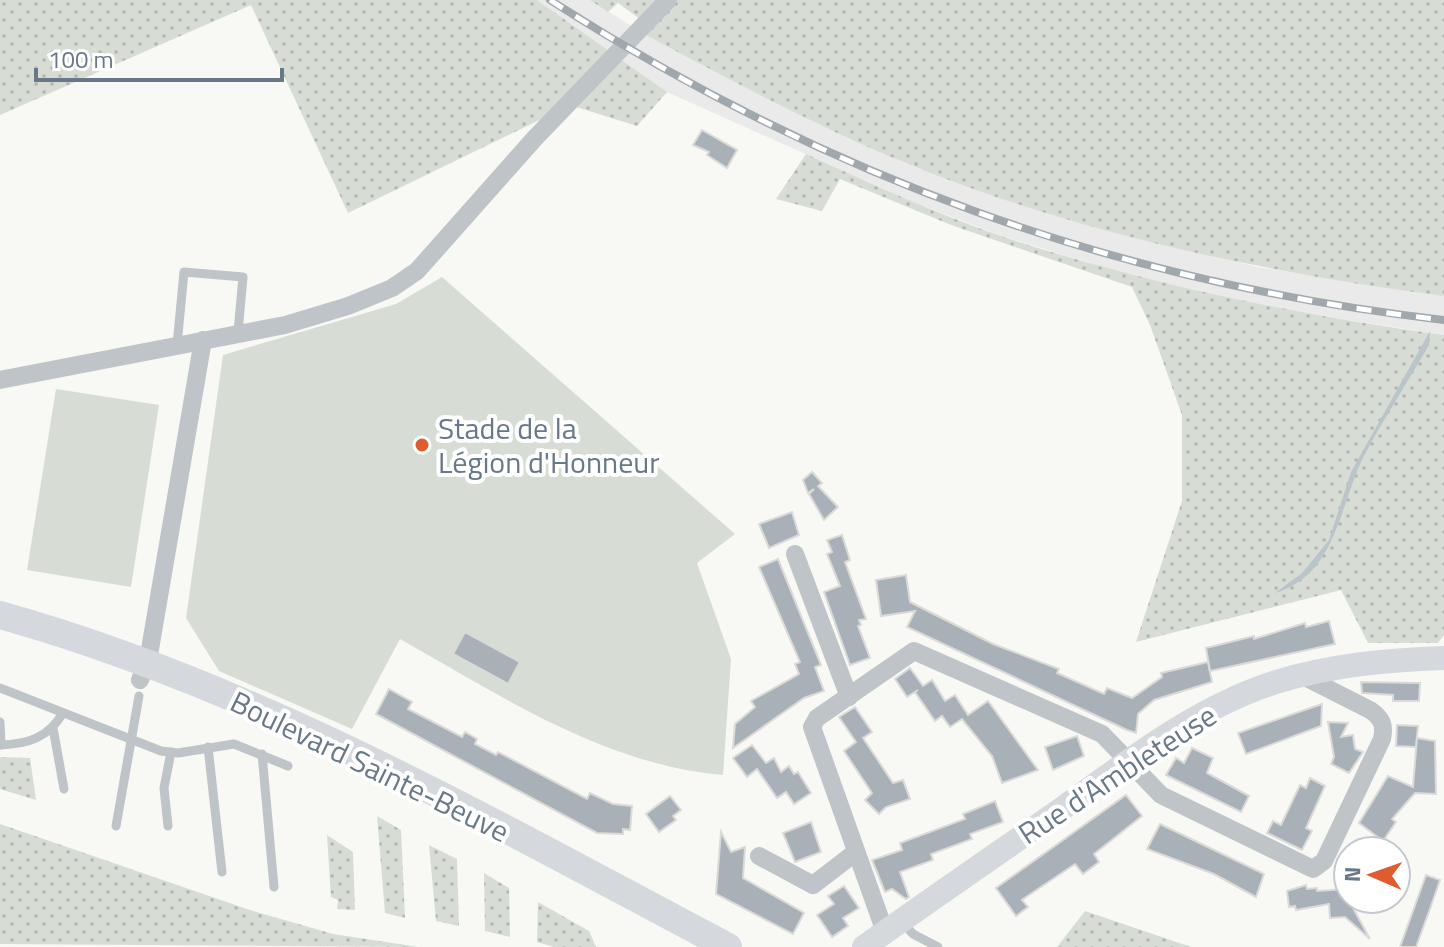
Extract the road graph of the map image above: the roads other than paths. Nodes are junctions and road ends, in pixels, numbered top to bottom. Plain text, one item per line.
1 (668, 0) edge
2 (238, 332) junction
3 (203, 340) junction
4 (177, 345) junction
5 (0, 380) edge
6 (795, 554) dead end
7 (0, 615) edge
8 (0, 632) edge
9 (1444, 658) edge
10 (1301, 675) junction
11 (142, 680) junction
12 (0, 688) edge
13 (849, 697) junction
14 (63, 713) junction
15 (0, 722) edge
16 (53, 728) junction
17 (131, 740) junction
18 (1, 745) edge
19 (208, 747) junction
20 (171, 752) junction
21 (262, 754) junction
22 (1129, 761) junction
23 (288, 766) dead end
24 (64, 789) dead end
25 (116, 826) dead end
26 (168, 826) dead end
27 (856, 852) junction
28 (759, 856) dead end
29 (222, 872) dead end
30 (274, 887) dead end
31 (893, 926) junction
32 (701, 947) edge
33 (728, 947) edge
34 (864, 947) edge
35 (938, 947) edge

1 - 2 street
2 - 3 street
2 - 4 lane
3 - 4 street
3 - 11 street
4 - 5 street
6 - 13 street
7 - 11 main road, Boulevard Sainte-Beuve
8 - 11 main road, Boulevard Sainte-Beuve
9 - 10 street, Rue d'Ambleteuse
10 - 22 street, Rue d'Ambleteuse
10 - 22 street
11 - 17 lane
11 - 32 main road, Boulevard Sainte-Beuve
11 - 33 main road, Boulevard Sainte-Beuve
12 - 14 lane
13 - 22 street
13 - 27 street
14 - 16 lane
14 - 17 lane
15 - 18 lane
16 - 18 lane
16 - 24 lane
17 - 20 lane
17 - 25 lane
19 - 20 lane
19 - 21 lane
19 - 29 lane
20 - 26 lane
21 - 23 lane
21 - 30 lane
22 - 31 street, Rue d'Ambleteuse
27 - 28 street
27 - 31 street
31 - 34 street, Rue d'Ambleteuse
31 - 35 lane

